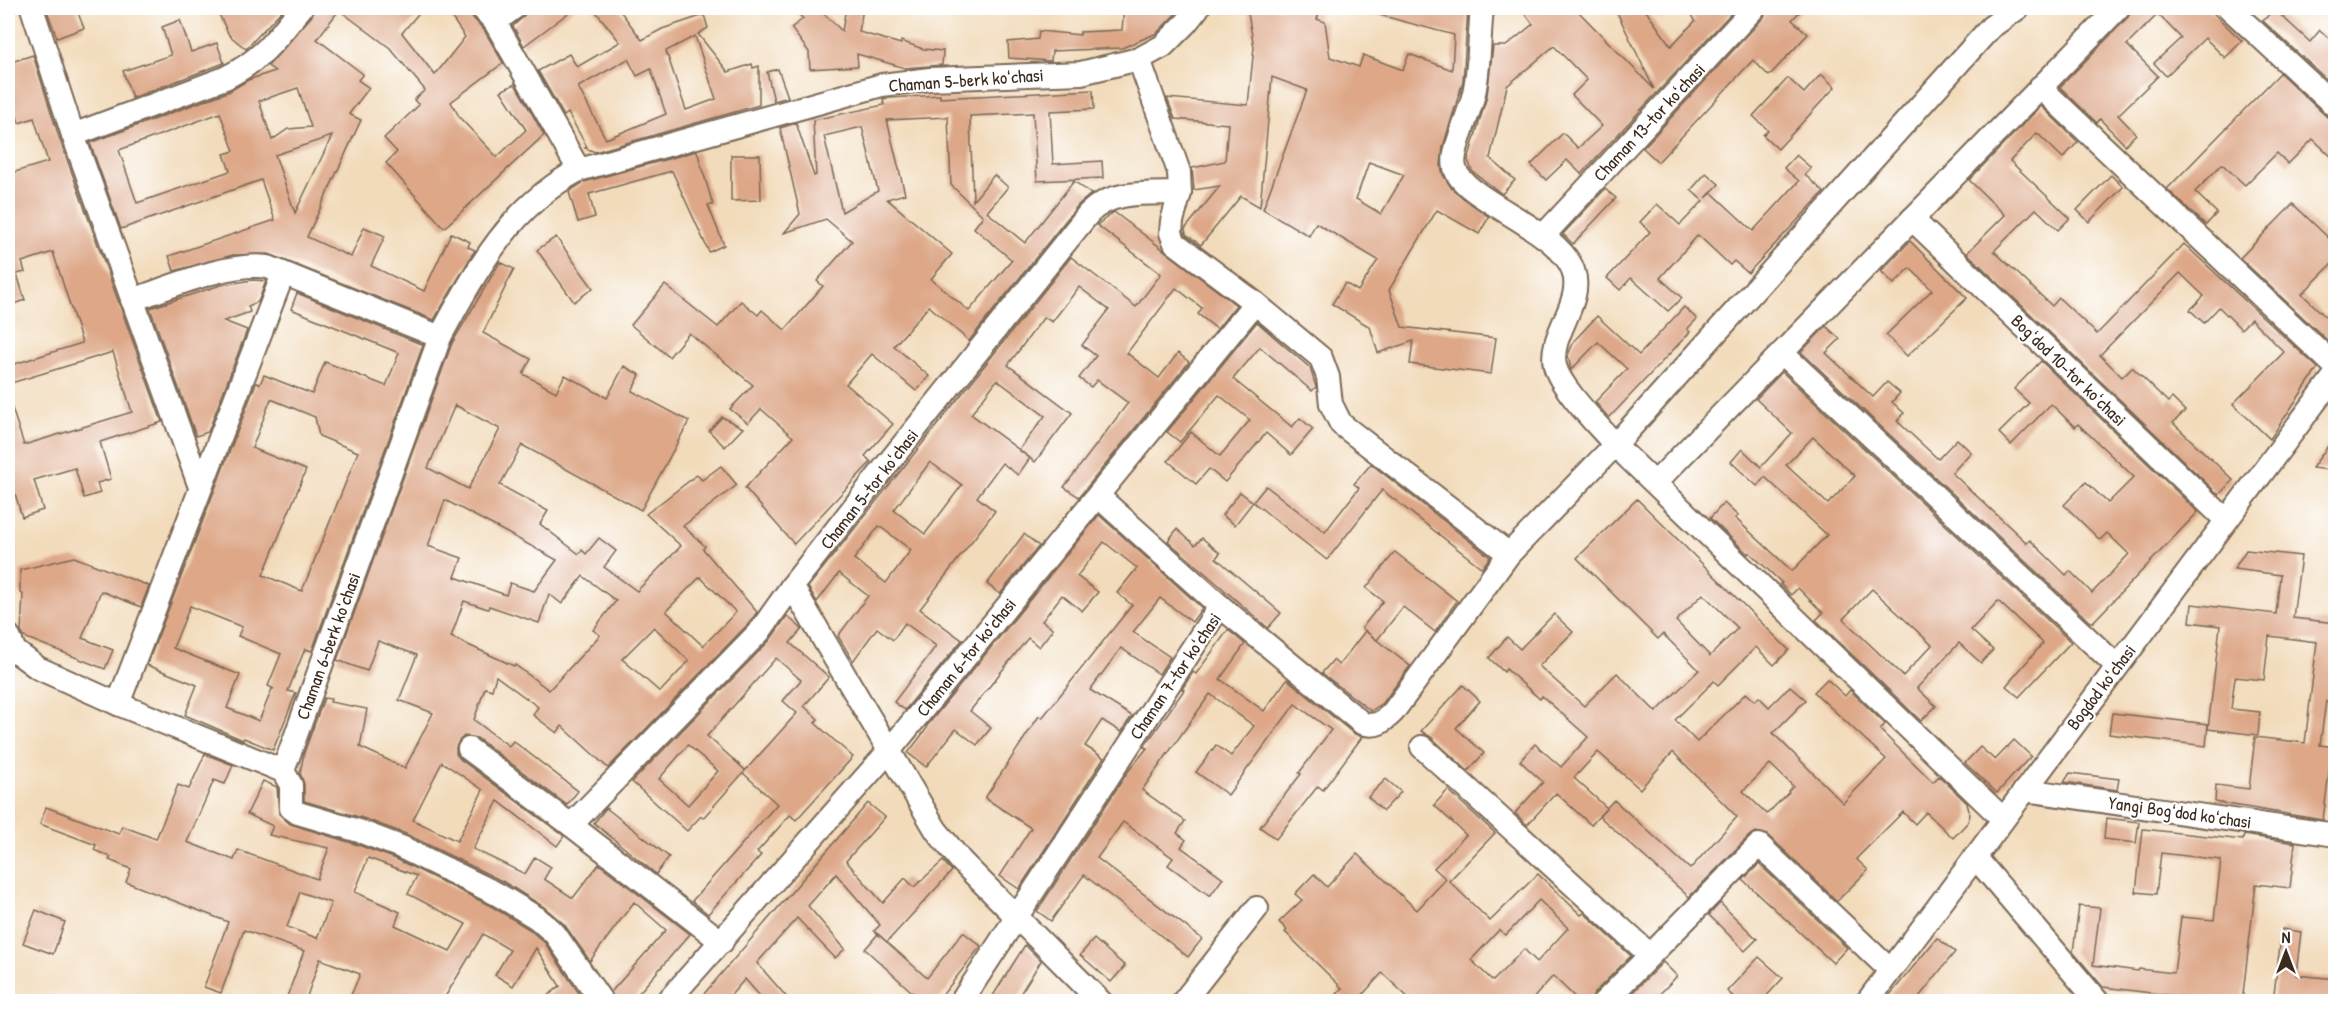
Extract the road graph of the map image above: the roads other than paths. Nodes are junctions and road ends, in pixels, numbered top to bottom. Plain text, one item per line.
1 (32, 8) edge
2 (301, 8) edge
3 (514, 8) edge
4 (1197, 8) edge
5 (1482, 8) edge
6 (1754, 8) edge
7 (2018, 8) edge
8 (2118, 8) edge
9 (2229, 8) edge
10 (489, 15) edge
11 (1139, 59) junction
12 (2040, 87) junction
13 (2336, 107) edge
14 (74, 135) junction
15 (579, 170) junction
16 (1180, 193) junction
17 (1912, 219) junction
18 (1543, 236) junction
19 (283, 274) junction
20 (132, 300) junction
21 (1255, 303) junction
22 (440, 337) junction
23 (1782, 353) junction
24 (2336, 367) edge
25 (2336, 374) edge
26 (1615, 445) junction
27 (1655, 483) junction
28 (200, 487) junction
29 (1098, 496) junction
30 (2226, 520) junction
31 (1509, 554) junction
32 (792, 586) junction
33 (1220, 606) junction
34 (8, 635) edge
35 (2117, 666) junction
36 (118, 704) junction
37 (1422, 747) dead end
38 (469, 750) dead end
39 (888, 752) junction
40 (283, 771) junction
41 (2025, 790) junction
42 (2003, 819) junction
43 (571, 825) junction
44 (2336, 835) edge
45 (1975, 857) junction
46 (1257, 908) dead end
47 (1016, 918) junction
48 (722, 942) junction
49 (1650, 955) junction
50 (1890, 970) junction
51 (602, 1002) edge
52 (667, 1002) edge
53 (961, 1002) edge
54 (1101, 1002) edge
55 (1183, 1002) edge
56 (1604, 1002) edge
57 (1867, 1002) edge
58 (2098, 1002) edge

1 - 14 street
2 - 14 street
3 - 10 street
4 - 11 street, Chaman 5-berk koʻchasi
5 - 18 street
6 - 18 street, Chaman 13-tor koʻchasi
7 - 26 street
8 - 12 street
9 - 13 street
10 - 15 street
11 - 15 street, Chaman 5-berk koʻchasi
11 - 16 street
12 - 17 street
12 - 24 street
14 - 20 street
15 - 22 street, Chaman 6-berk koʻchasi
16 - 21 street
16 - 32 street, Chaman 5-tor koʻchasi
17 - 23 street
17 - 30 street, Bogʻdod 10-tor koʻchasi
18 - 26 street
19 - 20 street
19 - 22 street
19 - 28 street
20 - 28 street
21 - 29 street, Chaman 6-tor koʻchasi
21 - 31 street
22 - 40 street, Chaman 6-berk koʻchasi
23 - 27 street
23 - 35 street
25 - 30 street, Bogdod koʻchasi
26 - 27 street
26 - 31 street
27 - 42 street
28 - 36 street
29 - 33 street
29 - 39 street, Chaman 6-tor koʻchasi
30 - 35 street, Bogdod koʻchasi
31 - 33 street, Chaman 7-tor koʻchasi
32 - 39 street
32 - 43 street, Chaman 5-tor koʻchasi
33 - 47 street, Chaman 7-tor koʻchasi
34 - 36 street
35 - 41 street, Bogdod koʻchasi
36 - 40 street
37 - 49 street
38 - 43 street
39 - 47 street
39 - 48 street, Chaman 6-tor koʻchasi
40 - 51 street
41 - 42 street, Bogdod koʻchasi
41 - 44 street, Yangi Bogʻdod koʻchasi
42 - 45 street, Bogdod koʻchasi
43 - 48 street
45 - 50 street, Bogdod koʻchasi
45 - 58 street
46 - 55 street
47 - 53 street, Chaman 7-tor koʻchasi
47 - 54 street
48 - 52 street, Chaman 6-tor koʻchasi
49 - 50 street
49 - 56 street
50 - 57 street, Bogdod koʻchasi

